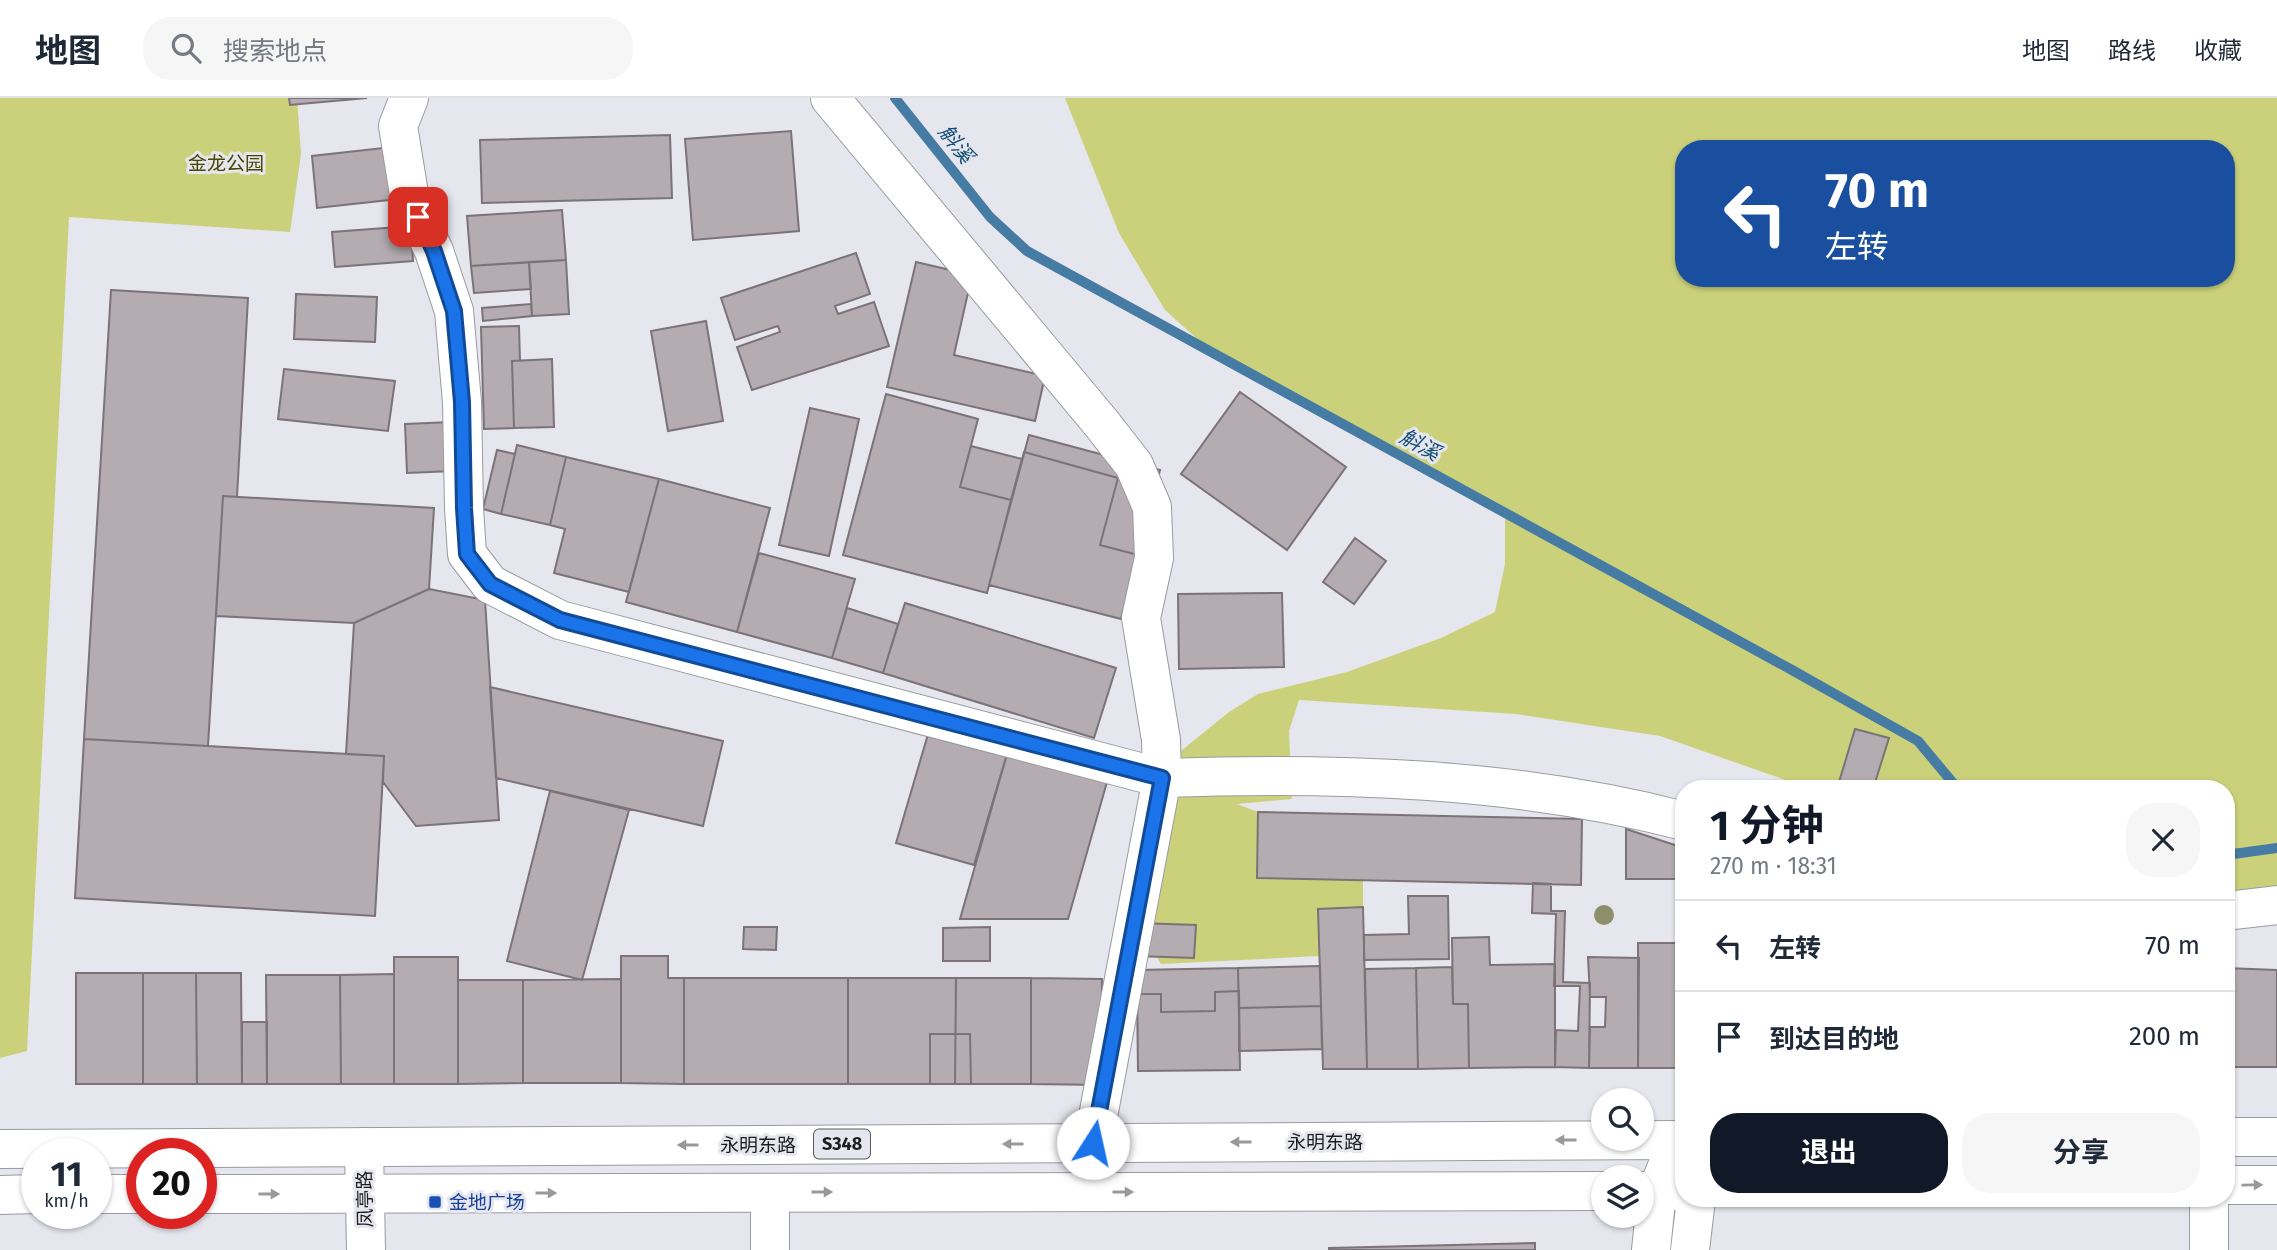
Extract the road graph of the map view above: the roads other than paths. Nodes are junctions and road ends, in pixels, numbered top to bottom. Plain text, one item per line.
1 (830, 98) edge
2 (408, 99) edge
3 (1162, 778) junction
4 (1675, 819) edge
5 (2277, 905) edge
6 (2235, 910) edge
7 (2235, 1137) edge
8 (2277, 1137) edge
9 (1093, 1143) junction
10 (1675, 1145) edge
11 (364, 1147) junction
12 (0, 1149) edge
13 (1675, 1160) edge
14 (2235, 1185) edge
15 (2277, 1185) edge
16 (1591, 1191) edge
17 (1661, 1191) edge
18 (769, 1193) junction
19 (21, 1194) edge
20 (217, 1194) edge
21 (366, 1194) junction
22 (0, 1195) edge
23 (1695, 1207) edge
24 (2209, 1207) edge
25 (366, 1250) edge
26 (769, 1250) edge
27 (1651, 1250) edge
28 (1690, 1250) edge
29 (2209, 1250) edge

1 - 3 main road
2 - 3 main road
3 - 4 main road
3 - 9 main road
5 - 6 main road
7 - 8 main road
10 -> 9 main road, 永明东路 / S348
9 -> 11 main road, 永明东路 / S348
11 - 12 main road, 永明东路 / S348
11 - 21 main road, 凤亭路
13 - 17 main road
14 -> 15 main road
18 -> 16 main road
17 - 27 main road
21 -> 18 main road
18 - 26 main road
19 - 22 main road
20 -> 21 main road
21 - 25 main road, 凤亭路
23 - 28 main road
24 - 29 main road

